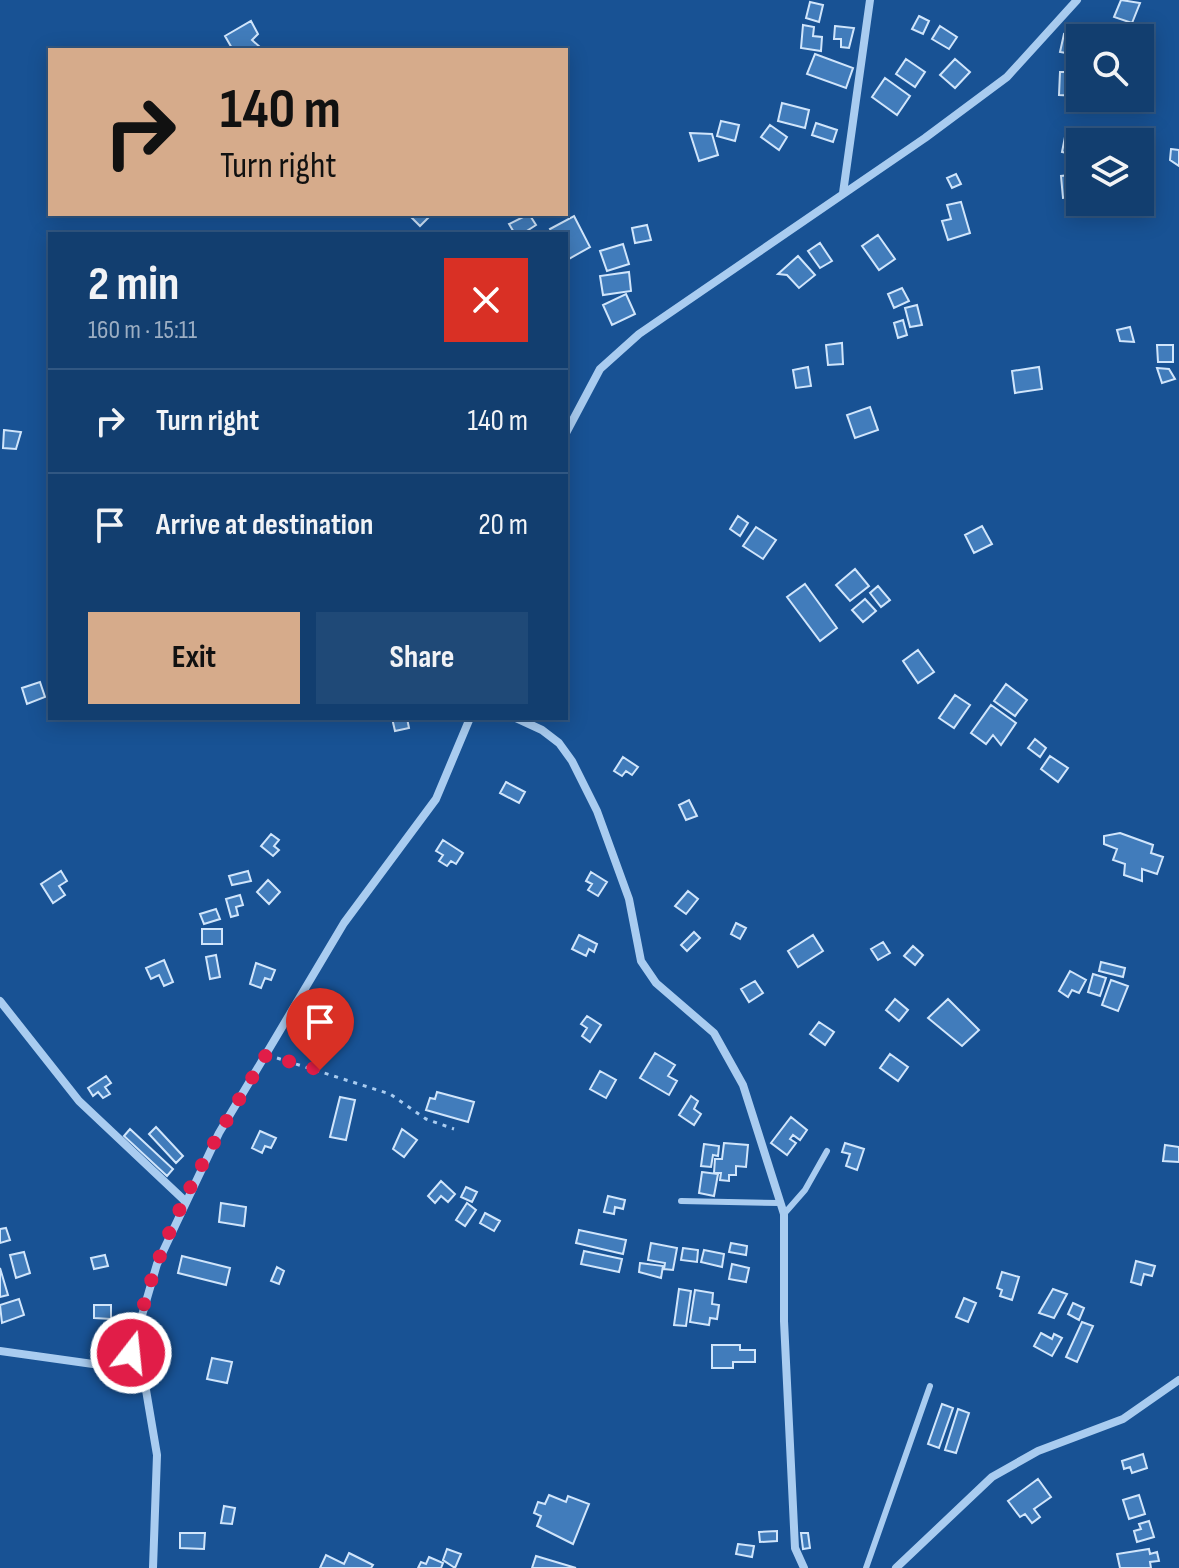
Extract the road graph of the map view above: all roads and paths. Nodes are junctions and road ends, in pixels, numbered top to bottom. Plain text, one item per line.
1 (870, 0) edge
2 (1077, 0) edge
3 (843, 193) junction
4 (568, 429) edge
5 (469, 720) edge
6 (520, 720) edge
7 (0, 1001) edge
8 (266, 1055) junction
9 (454, 1129) dead end
10 (827, 1151) dead end
11 (184, 1200) junction
12 (681, 1201) dead end
13 (779, 1203) junction
14 (784, 1214) junction
15 (0, 1351) edge
16 (131, 1353) junction
17 (1179, 1380) edge
18 (930, 1386) dead end
19 (153, 1568) edge
20 (804, 1568) edge
21 (866, 1568) edge
22 (896, 1568) edge

1 - 3 street
2 - 3 street
3 - 4 street
5 - 8 street
6 - 13 street
7 - 11 street
8 - 9 path
8 - 11 street
10 - 14 lane
11 - 16 street
12 - 13 lane
13 - 14 street
14 - 20 street
15 - 16 street
16 - 19 street
17 - 22 street
18 - 21 lane

